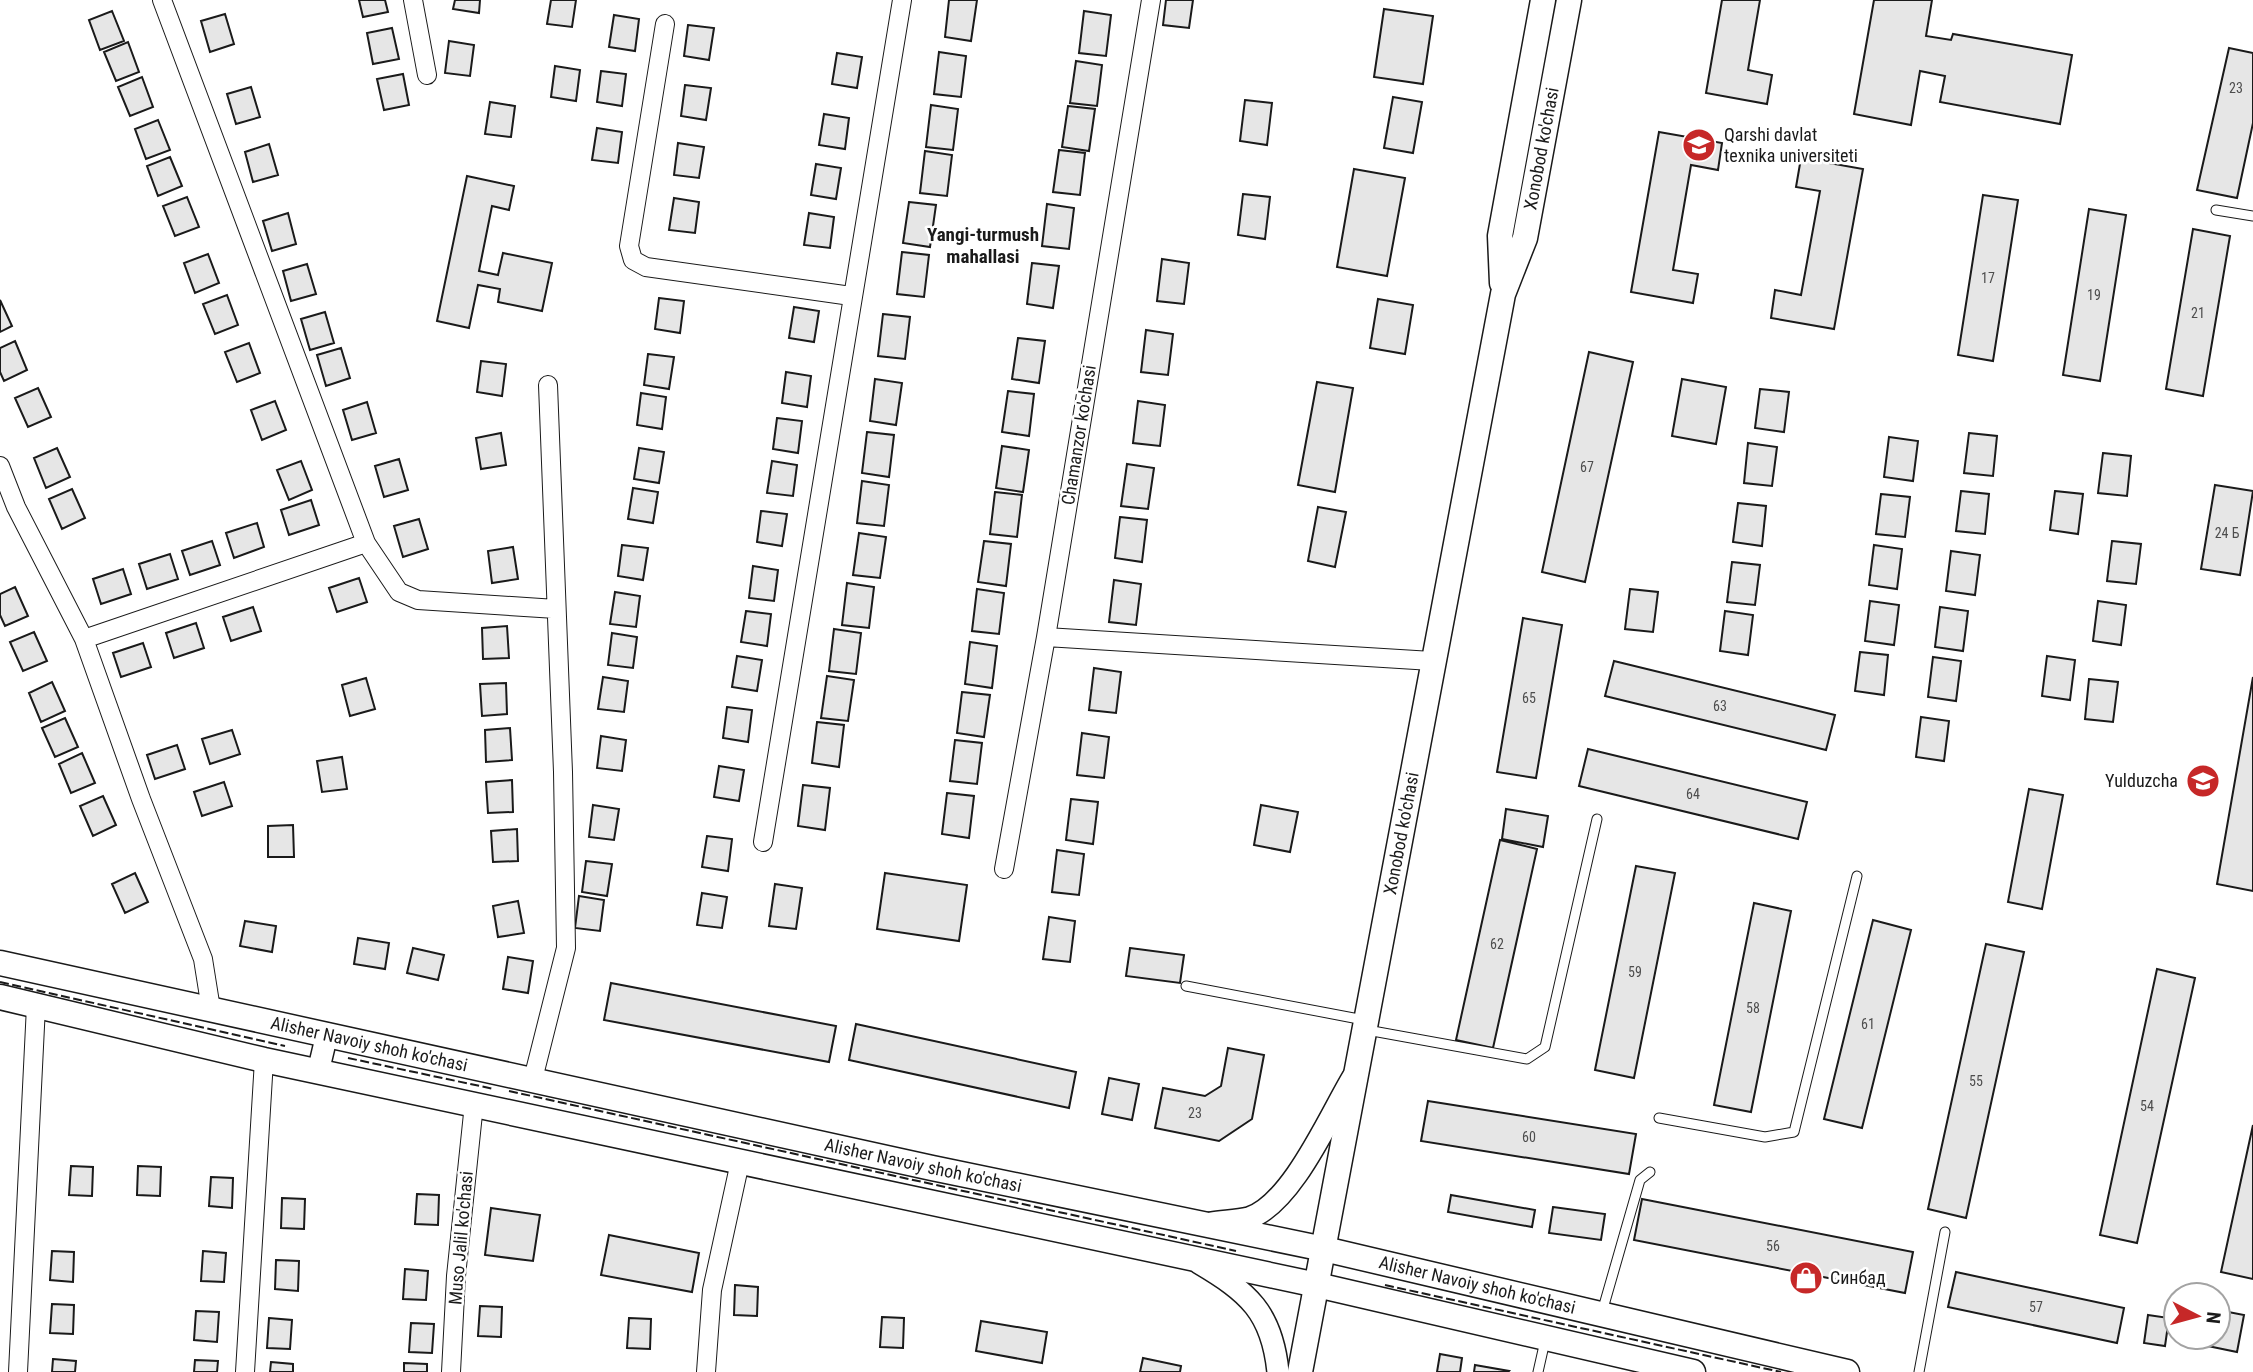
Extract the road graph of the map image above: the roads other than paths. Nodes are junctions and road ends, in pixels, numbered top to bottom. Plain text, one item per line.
1 (162, 0) edge
2 (412, 0) edge
3 (902, 0) edge
4 (1151, 0) edge
5 (1543, 0) edge
6 (1569, 0) edge
7 (665, 24) dead end
8 (427, 75) dead end
9 (2216, 210) dead end
10 (2253, 216) edge
11 (1503, 294) junction
12 (851, 296) junction
13 (548, 385) dead end
14 (0, 466) edge
15 (366, 543) junction
16 (556, 609) junction
17 (1046, 637) junction
18 (84, 639) junction
19 (1432, 661) junction
20 (1597, 818) dead end
21 (763, 842) dead end
22 (1004, 869) dead end
23 (1857, 876) dead end
24 (0, 963) edge
25 (1186, 986) dead end
26 (0, 997) edge
27 (36, 1006) junction
28 (211, 1009) junction
29 (1365, 1025) junction
30 (327, 1034) junction
31 (264, 1060) junction
32 (1357, 1069) junction
33 (318, 1072) junction
34 (533, 1079) junction
35 (474, 1104) junction
36 (1659, 1118) dead end
37 (740, 1162) junction
38 (1650, 1172) dead end
39 (1200, 1225) junction
40 (1945, 1232) dead end
41 (1324, 1249) junction
42 (1191, 1259) junction
43 (1317, 1286) junction
44 (1602, 1314) junction
45 (1545, 1339) junction
46 (18, 1372) edge
47 (245, 1372) edge
48 (451, 1372) edge
49 (706, 1372) edge
50 (1278, 1372) edge
51 (1300, 1372) edge
52 (1538, 1372) edge
53 (1693, 1372) edge
54 (1847, 1372) edge
55 (1919, 1372) edge

1 - 15 street
2 - 8 street
3 - 12 street
4 - 17 street, Chamanzor ko'chasi
5 - 11 main road, Xonobod ko'chasi
6 - 11 main road, Xonobod ko'chasi
7 - 12 street
9 - 10 lane
11 - 19 main road, Xonobod ko'chasi
12 - 21 street
13 - 16 street
14 - 18 street
15 - 16 street
15 - 18 street
16 - 34 street
17 - 19 street
17 - 22 street, Chamanzor ko'chasi
18 - 28 street
19 - 29 main road, Xonobod ko'chasi
20 - 29 lane
23 - 36 lane
24 - 28 main road, Alisher Navoiy shoh ko'chasi
25 - 29 lane
26 - 27 main road, Alisher Navoiy shoh ko'chasi
27 - 31 main road, Alisher Navoiy shoh ko'chasi
27 - 46 street
28 - 30 main road, Alisher Navoiy shoh ko'chasi
29 - 32 main road, Xonobod ko'chasi
30 - 33 street
30 - 34 main road, Alisher Navoiy shoh ko'chasi
31 - 33 main road, Alisher Navoiy shoh ko'chasi
31 - 47 street
32 - 39 street
32 - 41 main road, Xonobod ko'chasi
33 - 35 main road, Alisher Navoiy shoh ko'chasi
34 - 39 main road, Alisher Navoiy shoh ko'chasi
35 - 37 main road, Alisher Navoiy shoh ko'chasi
35 - 48 street, Muso Jalil ko'chasi
37 - 42 main road, Alisher Navoiy shoh ko'chasi
37 - 49 street
38 - 44 lane
39 - 41 main road, Alisher Navoiy shoh ko'chasi
40 - 55 lane
41 - 43 main road, Xonobod ko'chasi
41 - 44 main road, Alisher Navoiy shoh ko'chasi
42 - 43 main road, Alisher Navoiy shoh ko'chasi
42 - 50 street
43 - 45 main road, Alisher Navoiy shoh ko'chasi
43 - 51 main road, Xonobod ko'chasi
44 - 54 main road, Alisher Navoiy shoh ko'chasi
45 - 52 lane
45 - 53 main road, Alisher Navoiy shoh ko'chasi

